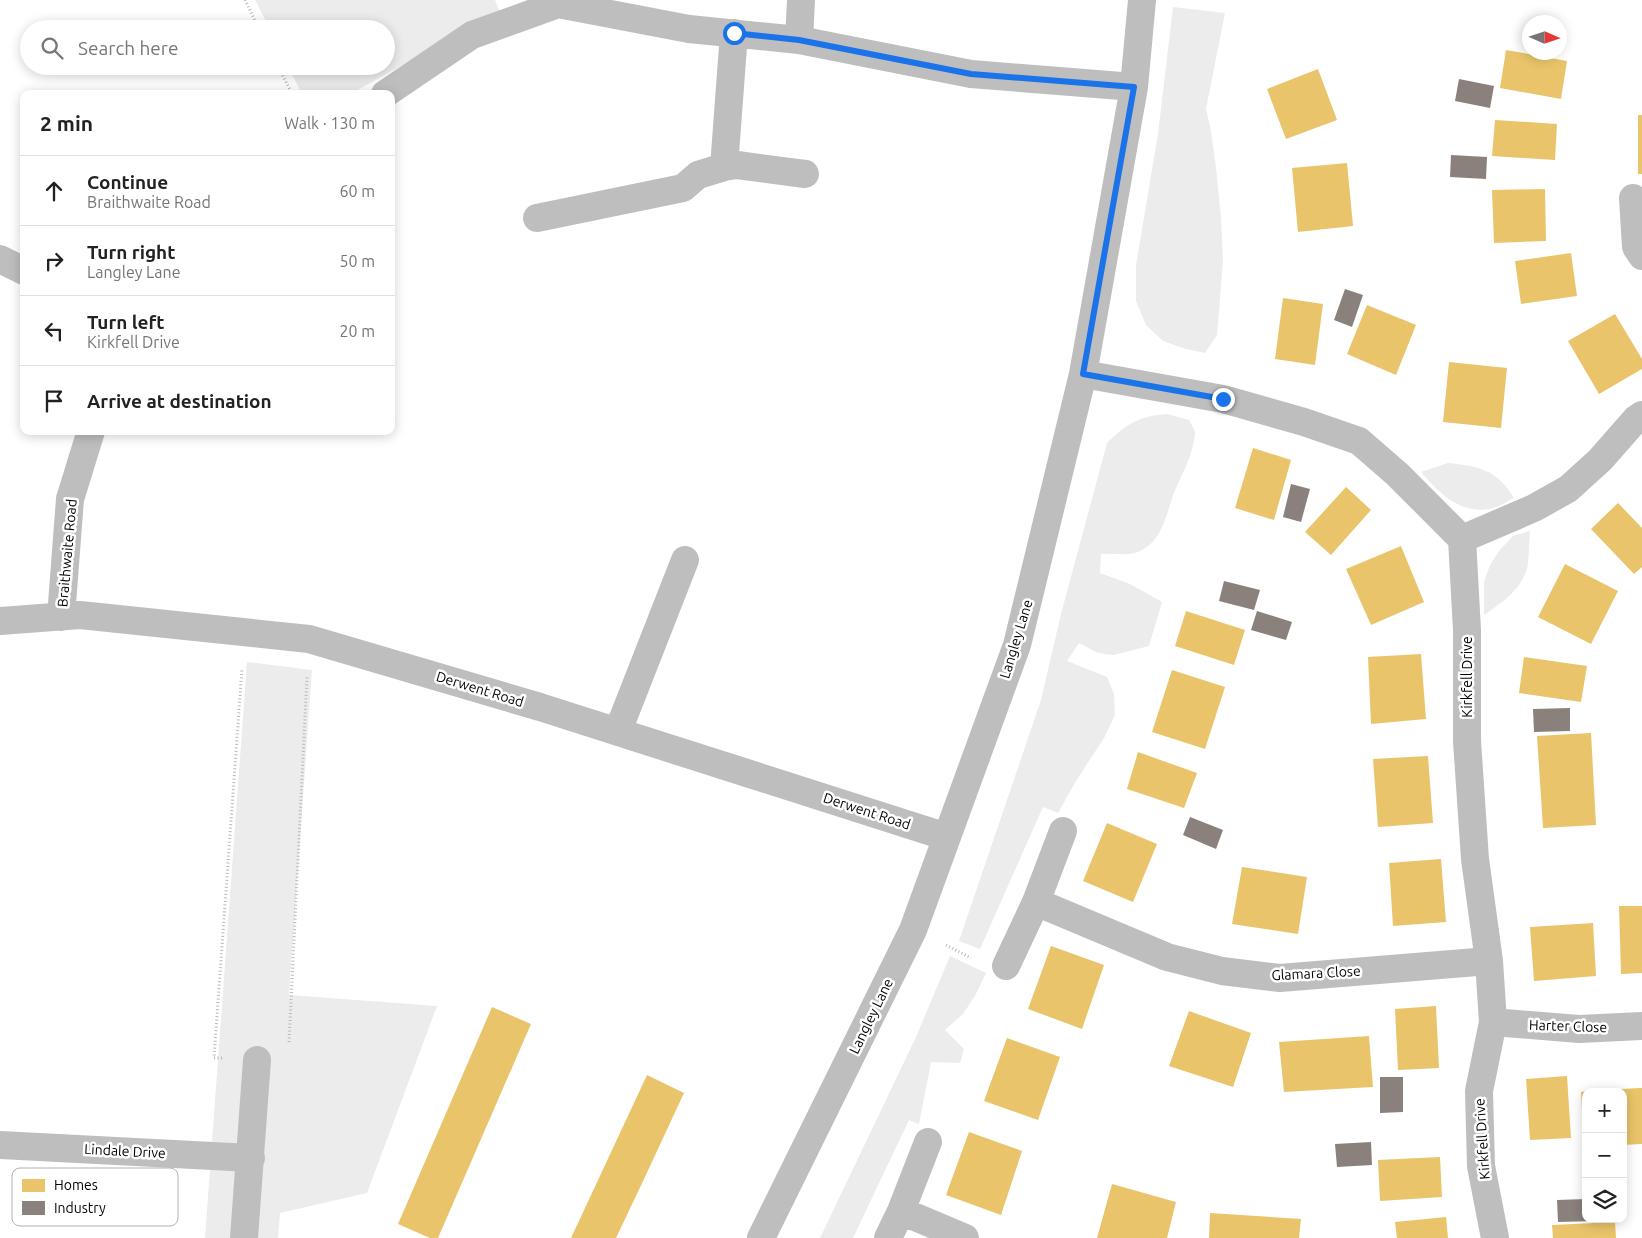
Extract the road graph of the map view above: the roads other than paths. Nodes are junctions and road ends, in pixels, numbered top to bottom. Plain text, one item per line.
1 (801, 0) edge
2 (1142, 0) edge
3 (553, 2) edge
4 (734, 33) junction
5 (799, 40) junction
6 (1134, 87) junction
7 (391, 90) edge
8 (724, 167) junction
9 (805, 174) dead end
10 (1633, 198) dead end
11 (537, 218) dead end
12 (1642, 256) edge
13 (0, 259) edge
14 (20, 269) edge
15 (1083, 374) junction
16 (1642, 415) edge
17 (90, 435) edge
18 (1462, 539) junction
19 (684, 560) dead end
20 (61, 617) junction
21 (0, 621) edge
22 (618, 731) junction
23 (1063, 832) dead end
24 (947, 837) junction
25 (1036, 902) junction
26 (1489, 961) junction
27 (993, 964) road end
28 (1493, 1022) junction
29 (1642, 1026) edge
30 (257, 1060) road end
31 (928, 1142) dead end
32 (0, 1145) edge
33 (251, 1158) junction
34 (901, 1211) junction
35 (244, 1238) edge
36 (761, 1238) edge
37 (888, 1238) edge
38 (965, 1238) edge
39 (1495, 1238) edge

1 - 5 street
2 - 6 street, Langley Lane
3 - 4 street
3 - 7 street
4 - 5 street
4 - 8 street
5 - 6 street
6 - 15 street, Langley Lane
8 - 9 street
8 - 11 street
10 - 12 street
13 - 14 street
15 - 18 street
15 - 24 street, Langley Lane
16 - 18 street
17 - 20 street, Braithwaite Road
18 - 26 street, Kirkfell Drive
19 - 22 street
20 - 21 street, Derwent Road
20 - 22 street, Derwent Road
22 - 24 street, Derwent Road
23 - 25 street
24 - 36 street, Langley Lane
25 - 26 street, Glamara Close
25 - 27 street
26 - 28 street, Kirkfell Drive
28 - 29 street, Harter Close
28 - 39 street, Kirkfell Drive
30 - 33 street
31 - 34 street
32 - 33 street, Lindale Drive
33 - 35 street
34 - 37 street
34 - 38 street

